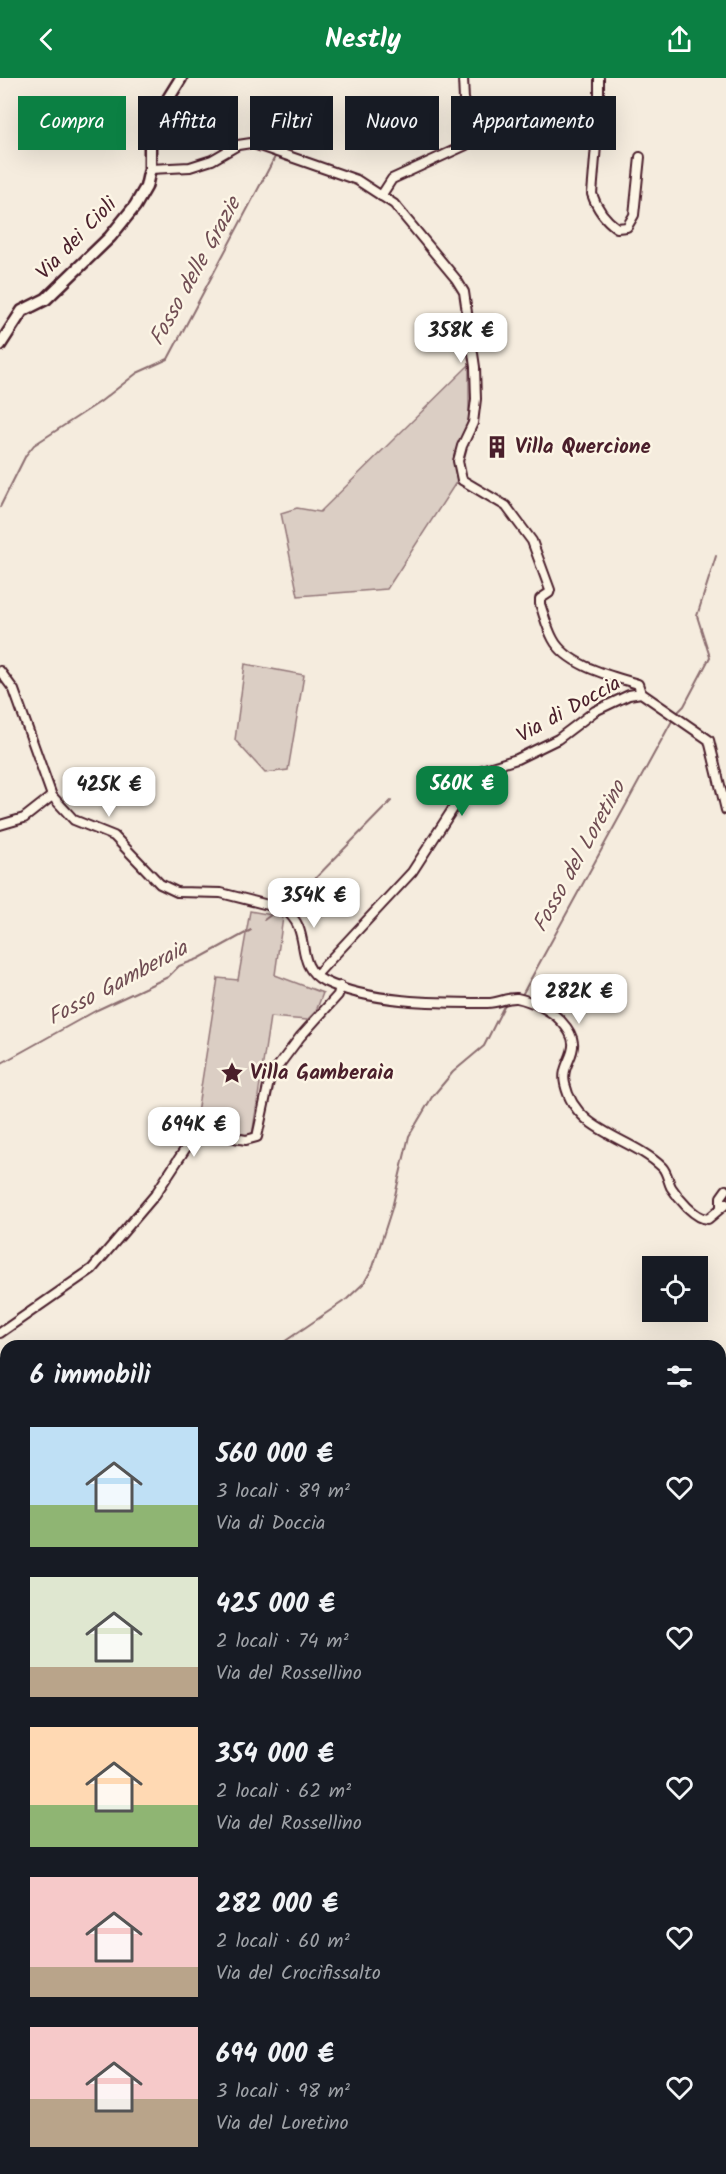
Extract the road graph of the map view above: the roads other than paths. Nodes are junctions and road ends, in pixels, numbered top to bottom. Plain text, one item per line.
1 (181, 78) edge
2 (463, 78) edge
3 (599, 78) edge
4 (640, 157) dead end
5 (150, 170) junction
6 (381, 196) junction
7 (0, 345) edge
8 (0, 671) edge
9 (641, 693) junction
10 (52, 796) junction
11 (726, 810) edge
12 (0, 825) edge
13 (316, 975) junction
14 (340, 987) junction
15 (726, 1190) edge
16 (724, 1205) edge
17 (0, 1333) edge

1 - 5 street, Via dei Cioli
2 - 6 street
3 - 4 street
5 - 6 street
5 - 7 street, Via dei Cioli
6 - 9 street
8 - 10 street
9 - 11 street, Via di Doccia
9 - 13 street, Via di Doccia
10 - 12 street
10 - 13 street
13 - 14 street
14 - 16 street
14 - 17 street
15 - 16 street

